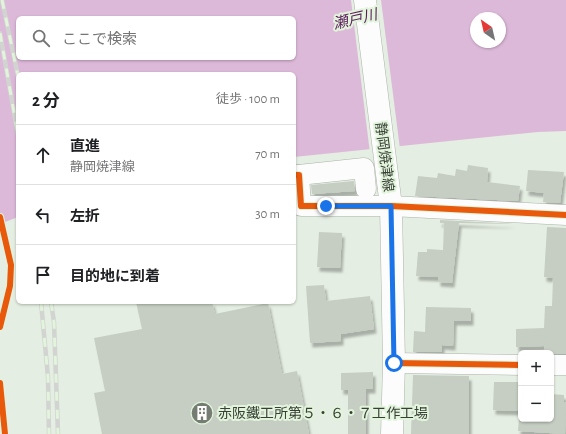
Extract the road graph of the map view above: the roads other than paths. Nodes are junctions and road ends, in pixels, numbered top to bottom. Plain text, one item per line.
1 (365, 0) edge
2 (297, 175) edge
3 (366, 189) dead end
4 (391, 199) junction
5 (566, 215) edge
6 (394, 363) junction
7 (518, 365) edge
8 (554, 365) edge
9 (566, 365) edge
10 (392, 434) edge

1 - 4 main road, 静岡焼津線
2 - 3 street
2 - 4 street
4 - 5 street
4 - 6 main road, 静岡焼津線
6 - 7 street
6 - 10 main road, 静岡焼津線
8 - 9 street

